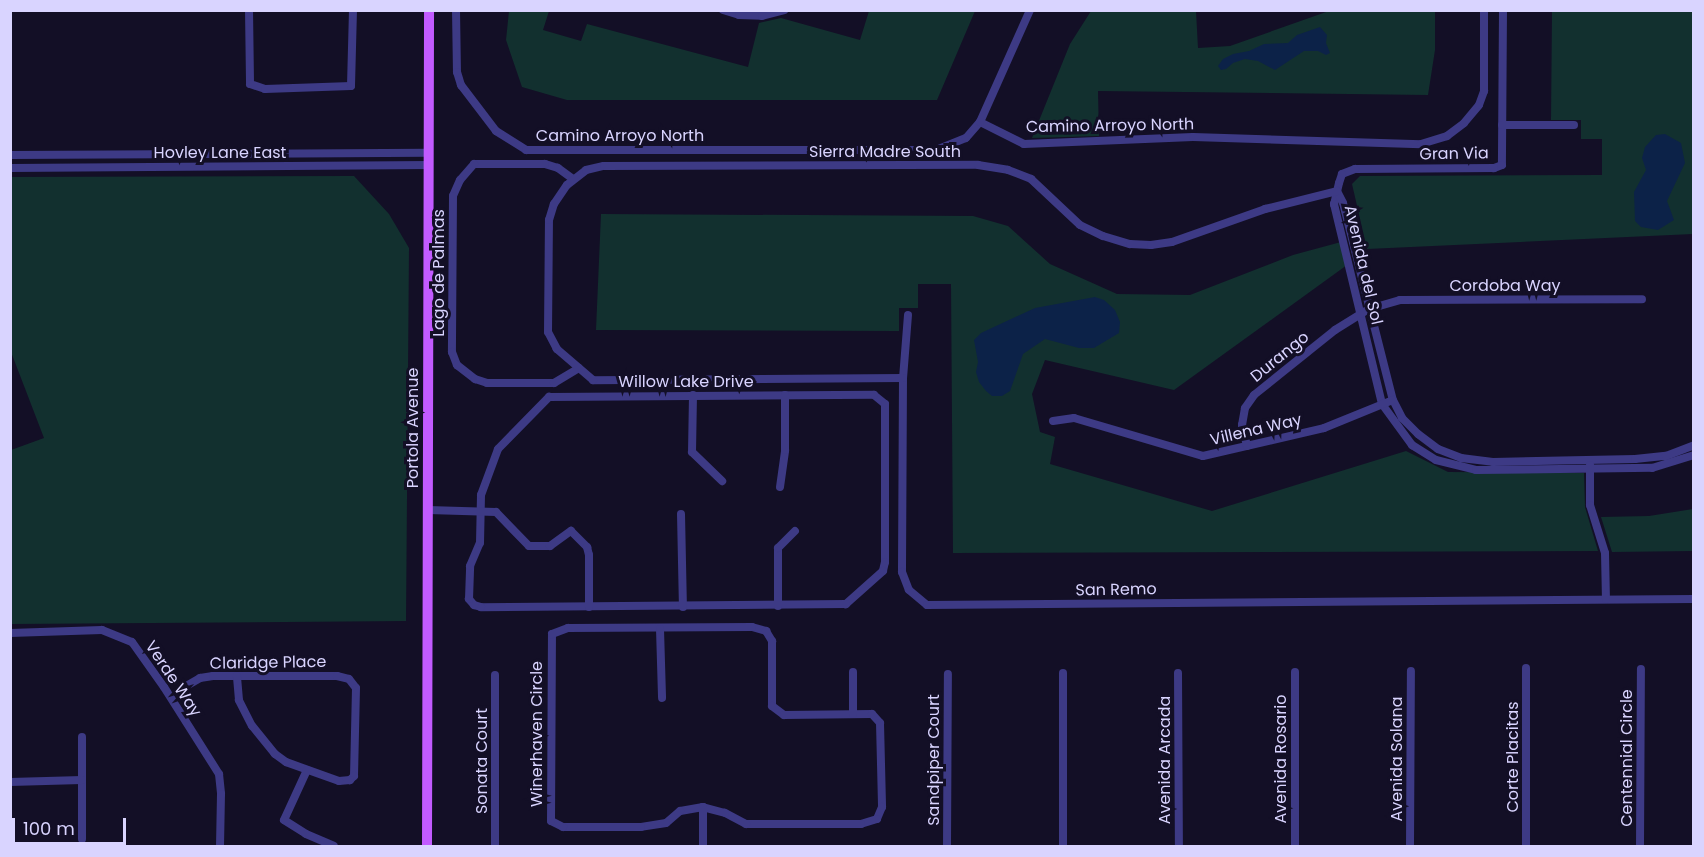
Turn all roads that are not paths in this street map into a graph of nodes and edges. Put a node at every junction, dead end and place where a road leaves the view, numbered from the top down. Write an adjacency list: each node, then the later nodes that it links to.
1 (249, 10): 2 (street)
2 (353, 10)
3 (429, 10): 14 (main road, Portola Avenue)
4 (456, 10): 10 (street, Camino Arroyo North)
5 (723, 10): 6 (street)
6 (784, 10)
7 (1030, 10): 10 (street)
8 (1484, 10): 10 (street, Camino Arroyo North)
9 (1503, 10): 11 (street, Gran Via)
10 (980, 122)
11 (1502, 125): 12 (street); 20 (street, Gran Via)
12 (1574, 125)
13 (191, 153): 14 (street, Hovley Lane East); 15 (street, Hovley Lane East); 17 (street)
14 (429, 153): 16 (main road, Portola Avenue)
15 (10, 155)
16 (429, 165): 17 (street, Hovley Lane East); 38 (main road, Portola Avenue)
17 (127, 167): 18 (street, Hovley Lane East)
18 (10, 168)
19 (573, 179): 20 (street, Sierra Madre South); 25 (street, Sierra Madre South); 25 (street, Lago de Palmas)
20 (1337, 191): 22 (street, Avenida del Sol); 24 (street, Avenida del Sol)
21 (1642, 299): 22 (street, Cordoba Way)
22 (1369, 309): 24 (street, Durango); 29 (street, Avenida del Sol)
23 (908, 315): 26 (street, San Remo)
24 (1359, 315): 30 (street, Avenida del Sol); 33 (street, Durango)
25 (579, 369): 26 (street)
26 (903, 378): 42 (street, San Remo)
27 (693, 395): 28 (street, Willow Lake Drive); 36 (street); 39 (street, Willow Lake Drive)
28 (785, 395): 37 (street); 44 (street, Willow Lake Drive)
29 (1393, 400): 30 (street, Villena Way); 35 (street, Avenida del Sol)
30 (1382, 404): 33 (street, Villena Way); 35 (street, Avenida del Sol)
31 (1053, 421): 33 (street, Villena Way)
32 (1694, 445): 35 (street, Avenida del Sol)
33 (1247, 446)
34 (1694, 455): 35 (street, Avenida del Sol)
35 (1590, 465): 42 (street)
36 (722, 481)
37 (780, 488)
38 (428, 510): 39 (street); 70 (main road, Portola Avenue)
39 (481, 510): 45 (street); 45 (street, Willow Lake Drive)
40 (681, 514): 46 (street)
41 (795, 531): 44 (street)
42 (1606, 599): 43 (street, San Remo)
43 (1694, 599)
44 (778, 606): 46 (street, Willow Lake Drive)
45 (589, 607): 46 (street, Willow Lake Drive)
46 (683, 607)
47 (660, 629): 60 (street); 61 (street); 66 (street, Winerhaven Circle)
48 (10, 633): 68 (street, Verde Way)
49 (1526, 668): 78 (street, Corte Placitas)
50 (1641, 669): 79 (street, Centennial Circle)
51 (1411, 671): 77 (street, Avenida Solana)
52 (853, 672): 61 (street)
53 (1295, 672): 76 (street, Avenida Rosario)
54 (1063, 673): 74 (street)
55 (1178, 673): 75 (street, Avenida Arcada)
56 (948, 674): 73 (street, Sandpiper Court)
57 (495, 675): 71 (street, Sonata Court)
58 (237, 676): 59 (street, Claridge Place); 63 (street); 63 (street, Claridge Place)
59 (188, 685)
60 (662, 698)
61 (853, 714): 66 (street)
62 (82, 737): 64 (street)
63 (307, 770): 69 (street)
64 (82, 780): 65 (street); 67 (street)
65 (10, 782)
66 (703, 807): 72 (street)
67 (82, 839)
68 (220, 846)
69 (334, 846)
70 (427, 846)
71 (495, 846)
72 (704, 846)
73 (947, 846)
74 (1064, 846)
75 (1179, 846)
76 (1295, 846)
77 (1410, 846)
78 (1526, 846)
79 (1640, 846)

